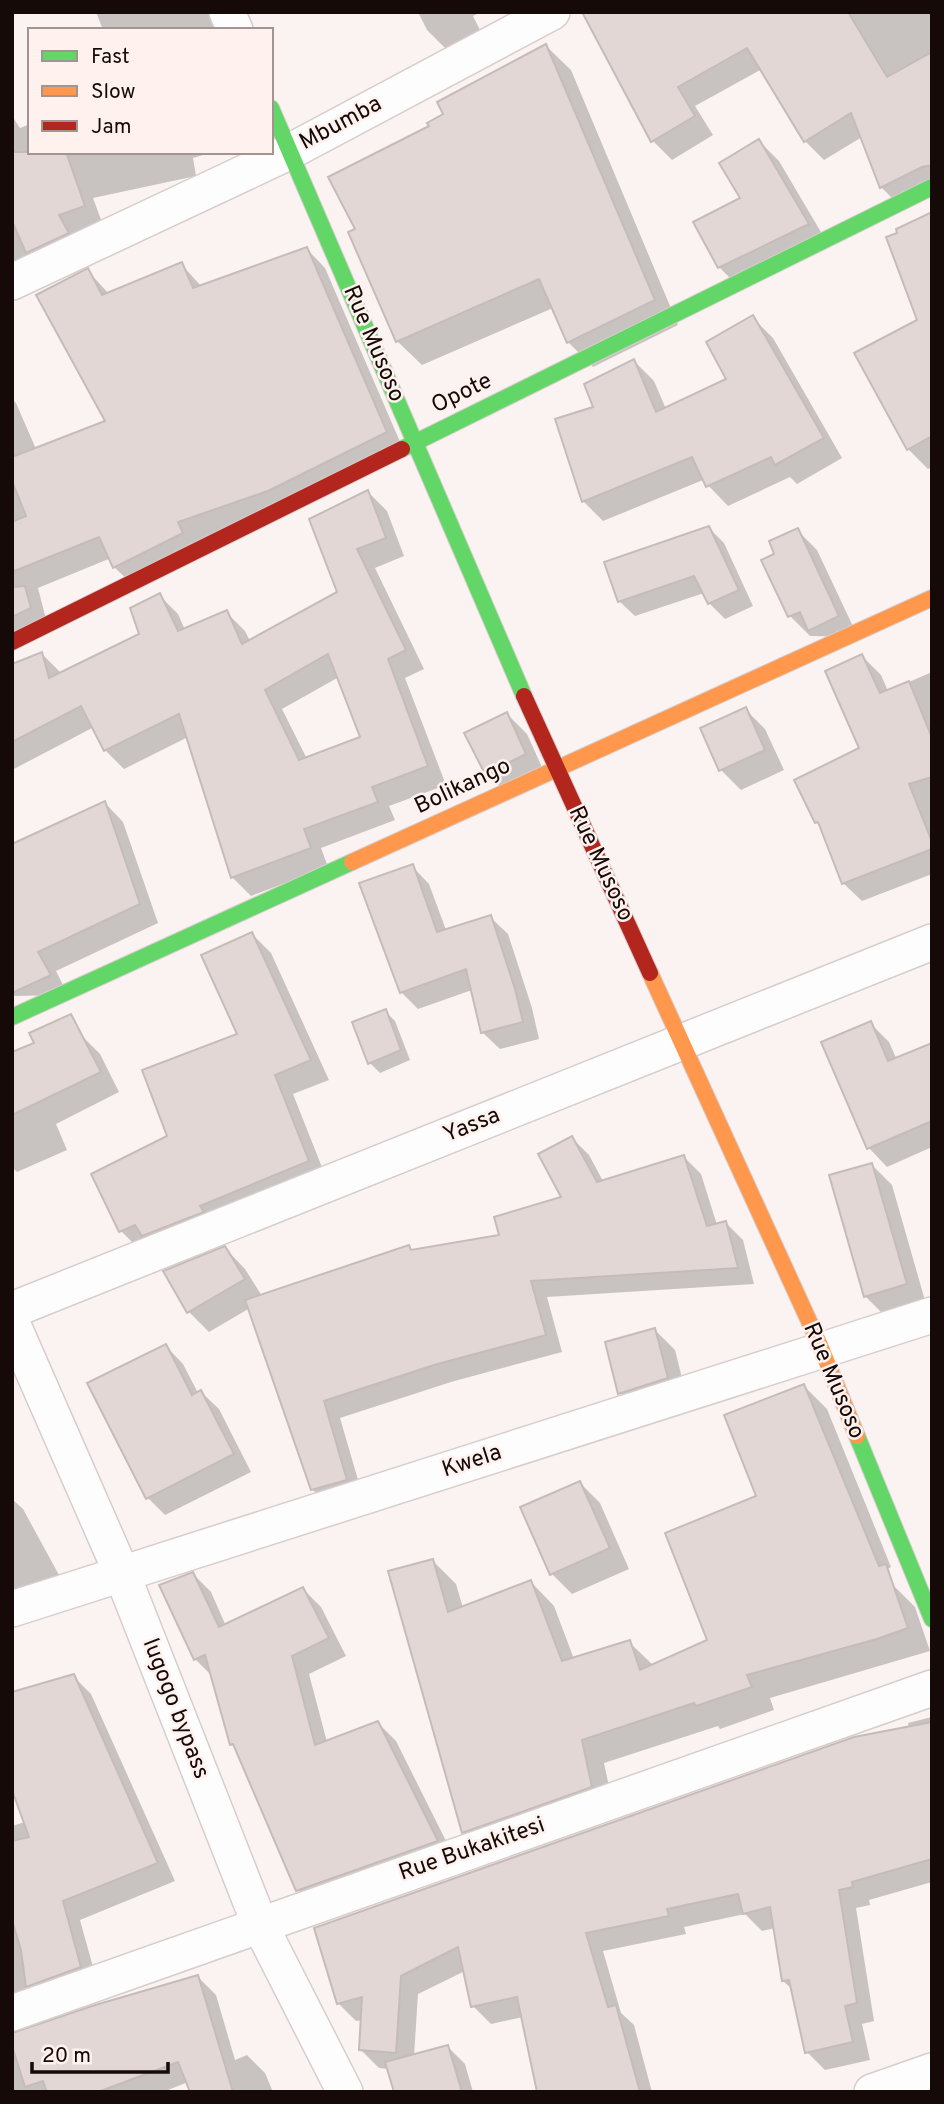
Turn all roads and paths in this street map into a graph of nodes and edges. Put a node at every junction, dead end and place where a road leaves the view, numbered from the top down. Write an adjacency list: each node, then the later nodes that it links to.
1 (227, 12): 3 (street)
2 (552, 12): 5 (street, Mbumba)
3 (234, 28)
4 (273, 112): 5 (street, Rue Musoso)
5 (291, 151): 7 (street, Mbumba); 8 (street, Rue Musoso)
6 (932, 187): 8 (street, Opote)
7 (12, 282)
8 (414, 443): 10 (street, Opote); 11 (street, Rue Musoso)
9 (932, 598): 11 (street, Bolikango)
10 (12, 642)
11 (556, 769): 13 (street, Bolikango); 14 (street, Rue Musoso)
12 (932, 942): 14 (street, Yassa)
13 (12, 1017)
14 (682, 1041): 15 (street, Yassa); 18 (street, Rue Musoso)
15 (12, 1310)
16 (932, 1315): 18 (street, Kwela)
17 (12, 1323): 19 (street, lugogo bypass)
18 (822, 1350): 19 (street, Kwela); 21 (street, Rue Musoso)
19 (122, 1574): 20 (street, Kwela); 23 (street, lugogo bypass)
20 (12, 1609)
21 (932, 1619)
22 (932, 1688): 23 (street, Rue Bukakitesi)
23 (260, 1925): 24 (street, Rue Bukakitesi); 26 (street, lugogo bypass)
24 (12, 2012)
25 (932, 2071): 27 (street)
26 (345, 2092)
27 (872, 2092)

